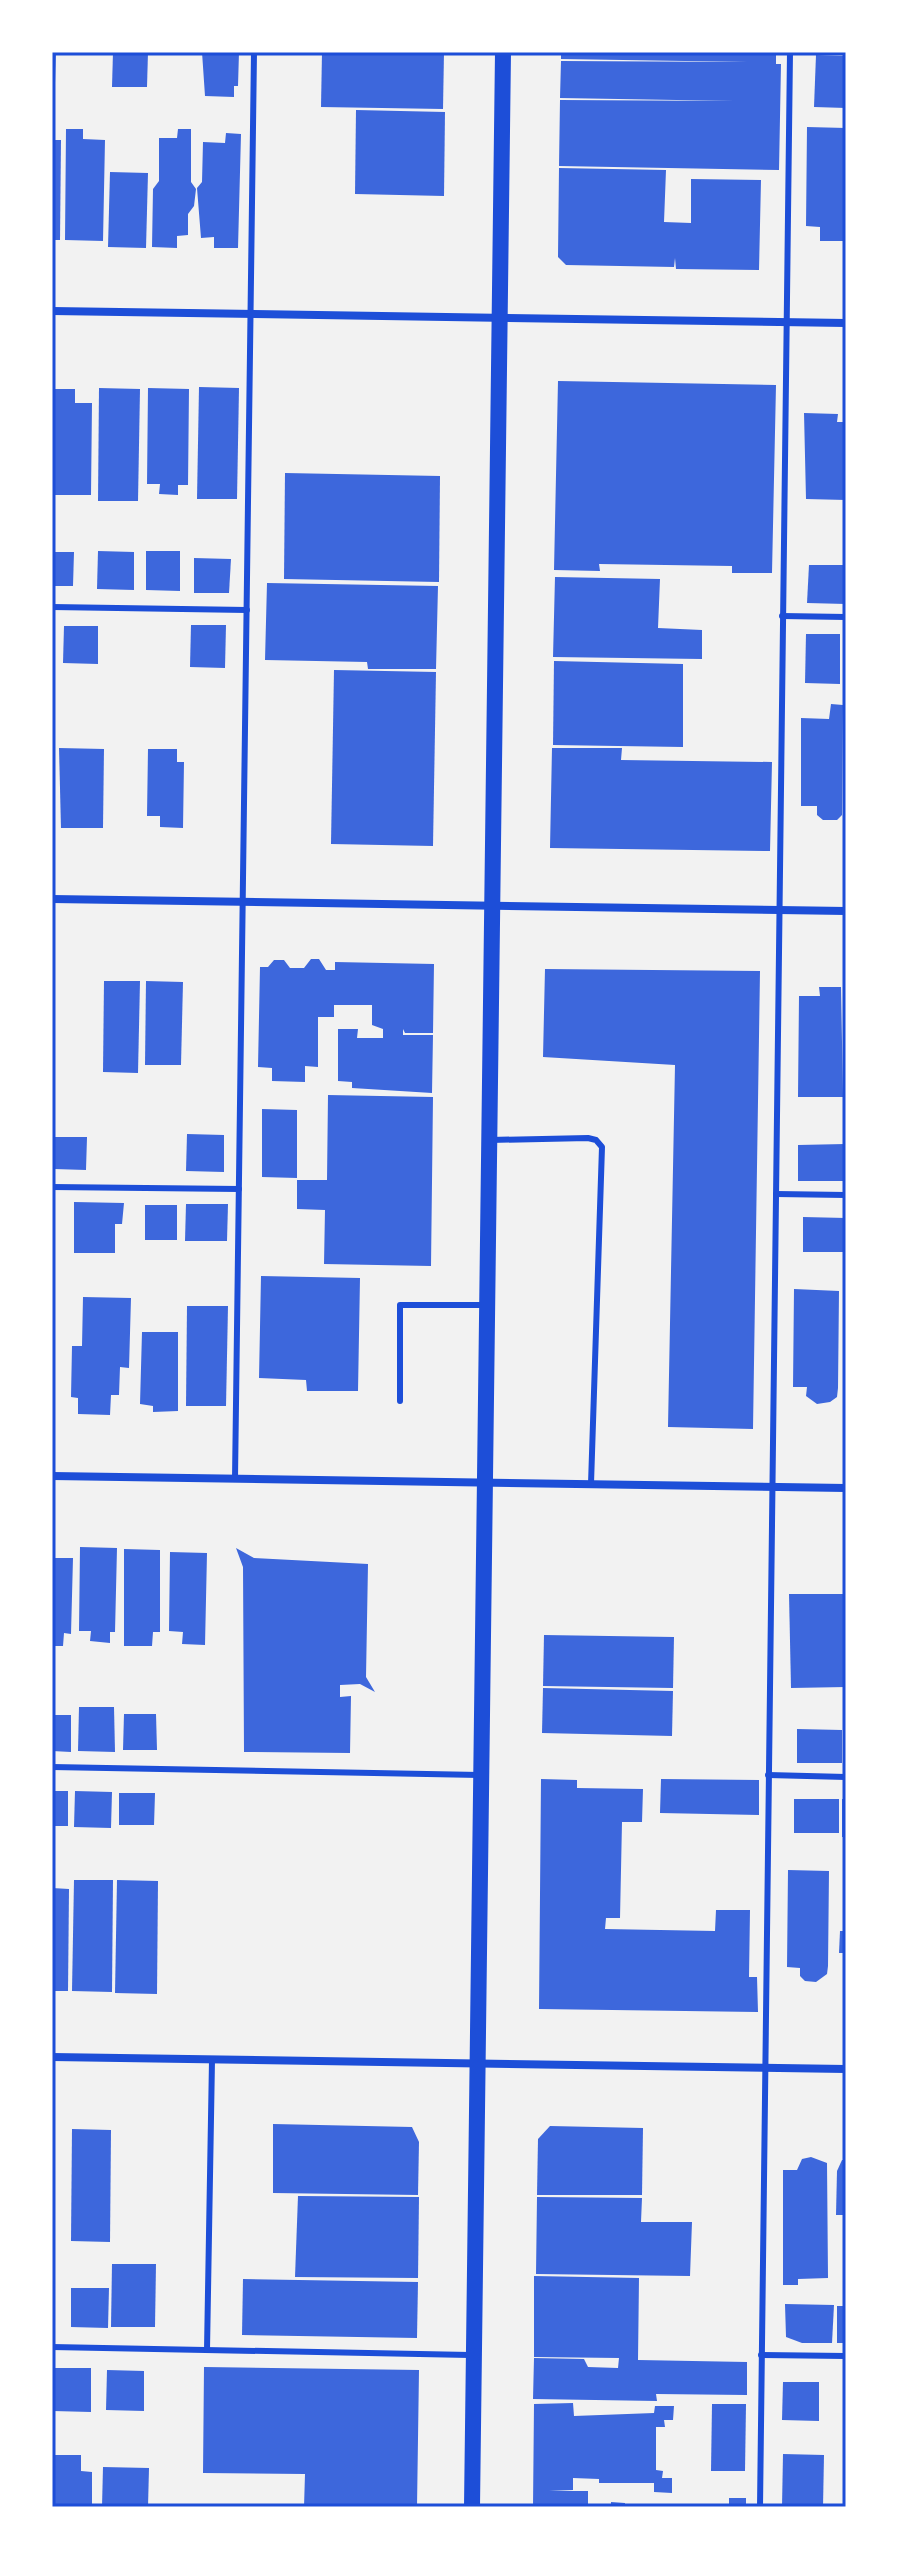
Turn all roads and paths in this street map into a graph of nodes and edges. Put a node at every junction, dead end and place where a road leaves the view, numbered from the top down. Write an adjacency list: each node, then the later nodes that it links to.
1 (254, 52): 5 (lane)
2 (503, 52): 6 (main road)
3 (790, 52): 7 (lane)
4 (52, 311): 5 (street)
5 (251, 314): 6 (street); 10 (lane)
6 (500, 317): 7 (street); 15 (main road)
7 (786, 322): 8 (street); 11 (lane)
8 (846, 323)
9 (52, 607): 10 (lane)
10 (247, 610): 14 (lane)
11 (782, 616): 12 (lane); 16 (lane)
12 (846, 617)
13 (52, 899): 14 (street)
14 (242, 902): 15 (street); 20 (lane)
15 (493, 906): 16 (street); 18 (main road)
16 (781, 910): 17 (street); 21 (lane)
17 (846, 911)
18 (490, 1140): 23 (main road); 28 (lane)
19 (52, 1187): 20 (lane)
20 (239, 1189): 26 (lane)
21 (776, 1194): 22 (lane); 29 (lane)
22 (846, 1195)
23 (488, 1305): 24 (lane); 27 (main road)
24 (400, 1401)
25 (52, 1476): 26 (street)
26 (235, 1479): 27 (street)
27 (485, 1483): 28 (street); 32 (main road)
28 (591, 1484): 29 (street)
29 (771, 1487): 30 (street); 33 (lane)
30 (846, 1488)
31 (52, 1767): 32 (lane)
32 (481, 1775): 37 (main road)
33 (768, 1775): 34 (lane); 38 (lane)
34 (846, 1777)
35 (52, 2057): 36 (street)
36 (212, 2060): 37 (street); 41 (lane)
37 (478, 2064): 38 (street); 42 (main road)
38 (763, 2068): 39 (street); 43 (lane)
39 (846, 2069)
40 (52, 2347): 41 (lane)
41 (207, 2350): 42 (lane)
42 (474, 2355): 45 (main road)
43 (761, 2355): 44 (lane); 46 (lane)
44 (846, 2356)
45 (472, 2507)
46 (760, 2507)

